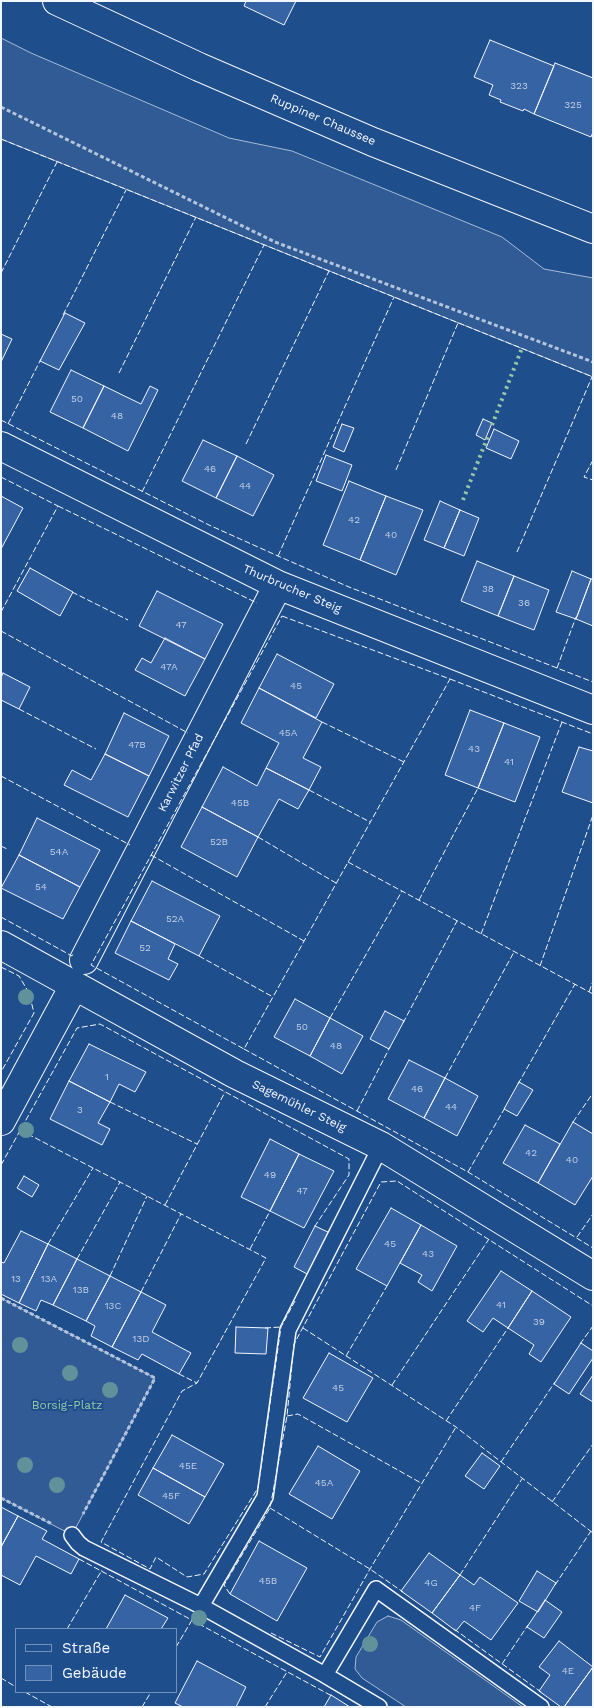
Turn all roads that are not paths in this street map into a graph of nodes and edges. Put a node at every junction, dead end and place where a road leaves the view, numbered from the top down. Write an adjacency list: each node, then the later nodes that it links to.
1 (57, 1): 2 (street, Ruppiner Chaussee)
2 (593, 229)
3 (1, 446): 4 (street, Thurbrucher Steig)
4 (278, 585): 5 (street, Thurbrucher Steig); 7 (street, Karwitzer Pfad)
5 (593, 710)
6 (1, 945): 8 (street, Sagemühler Steig)
7 (84, 960): 8 (lane)
8 (74, 986): 9 (street); 10 (street, Sagemühler Steig)
9 (1, 1121)
10 (381, 1146): 11 (street, Sagemühler Steig); 13 (lane)
11 (593, 1276)
12 (72, 1535): 13 (lane)
13 (200, 1606): 14 (lane)
14 (325, 1675): 15 (lane); 16 (lane)
15 (379, 1707)
16 (541, 1707)

